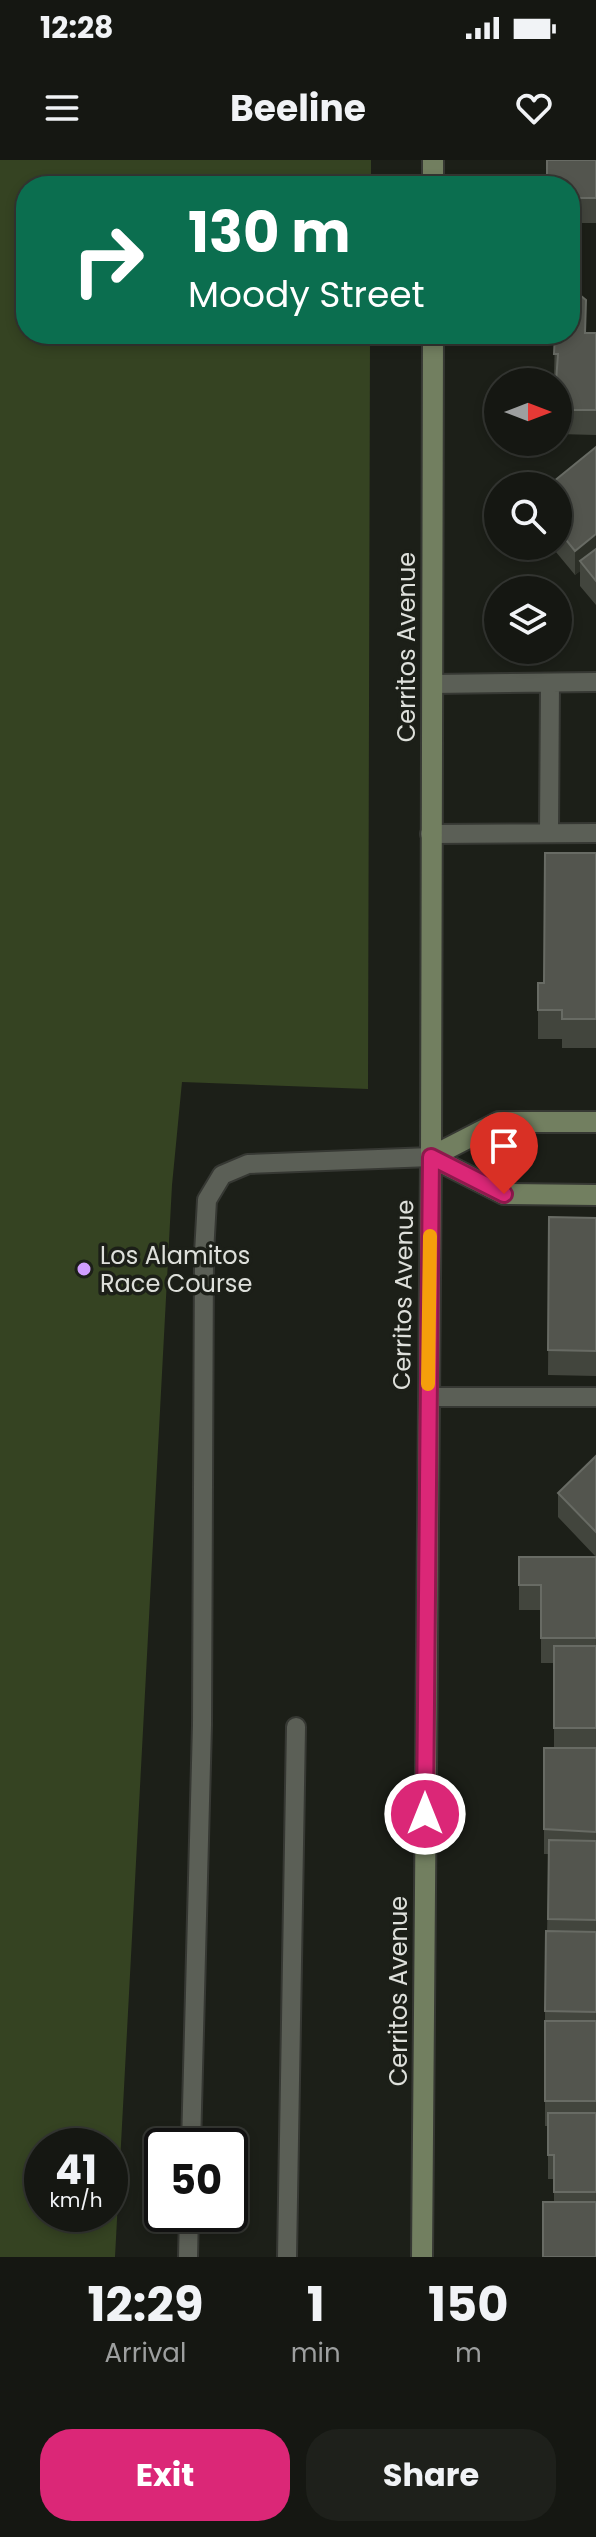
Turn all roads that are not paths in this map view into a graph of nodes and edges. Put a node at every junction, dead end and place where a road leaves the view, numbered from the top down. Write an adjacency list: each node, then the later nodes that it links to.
1 (433, 344): 4 (main road, Cerritos Avenue)
2 (596, 682): 3 (lane)
3 (550, 683): 4 (lane); 5 (lane)
4 (432, 684): 7 (main road, Cerritos Avenue)
5 (549, 833): 6 (lane); 7 (lane)
6 (596, 833)
7 (430, 834): 9 (main road, Cerritos Avenue)
8 (596, 1122): 9 (main road)
9 (431, 1157): 10 (main road); 11 (main road, Cerritos Avenue); 14 (lane)
10 (596, 1195)
11 (428, 1397): 12 (lane); 18 (main road, Cerritos Avenue)
12 (596, 1397)
13 (296, 1727): 17 (lane)
14 (191, 2128)
15 (189, 2232): 16 (lane)
16 (188, 2257)
17 (287, 2257)
18 (422, 2257)

